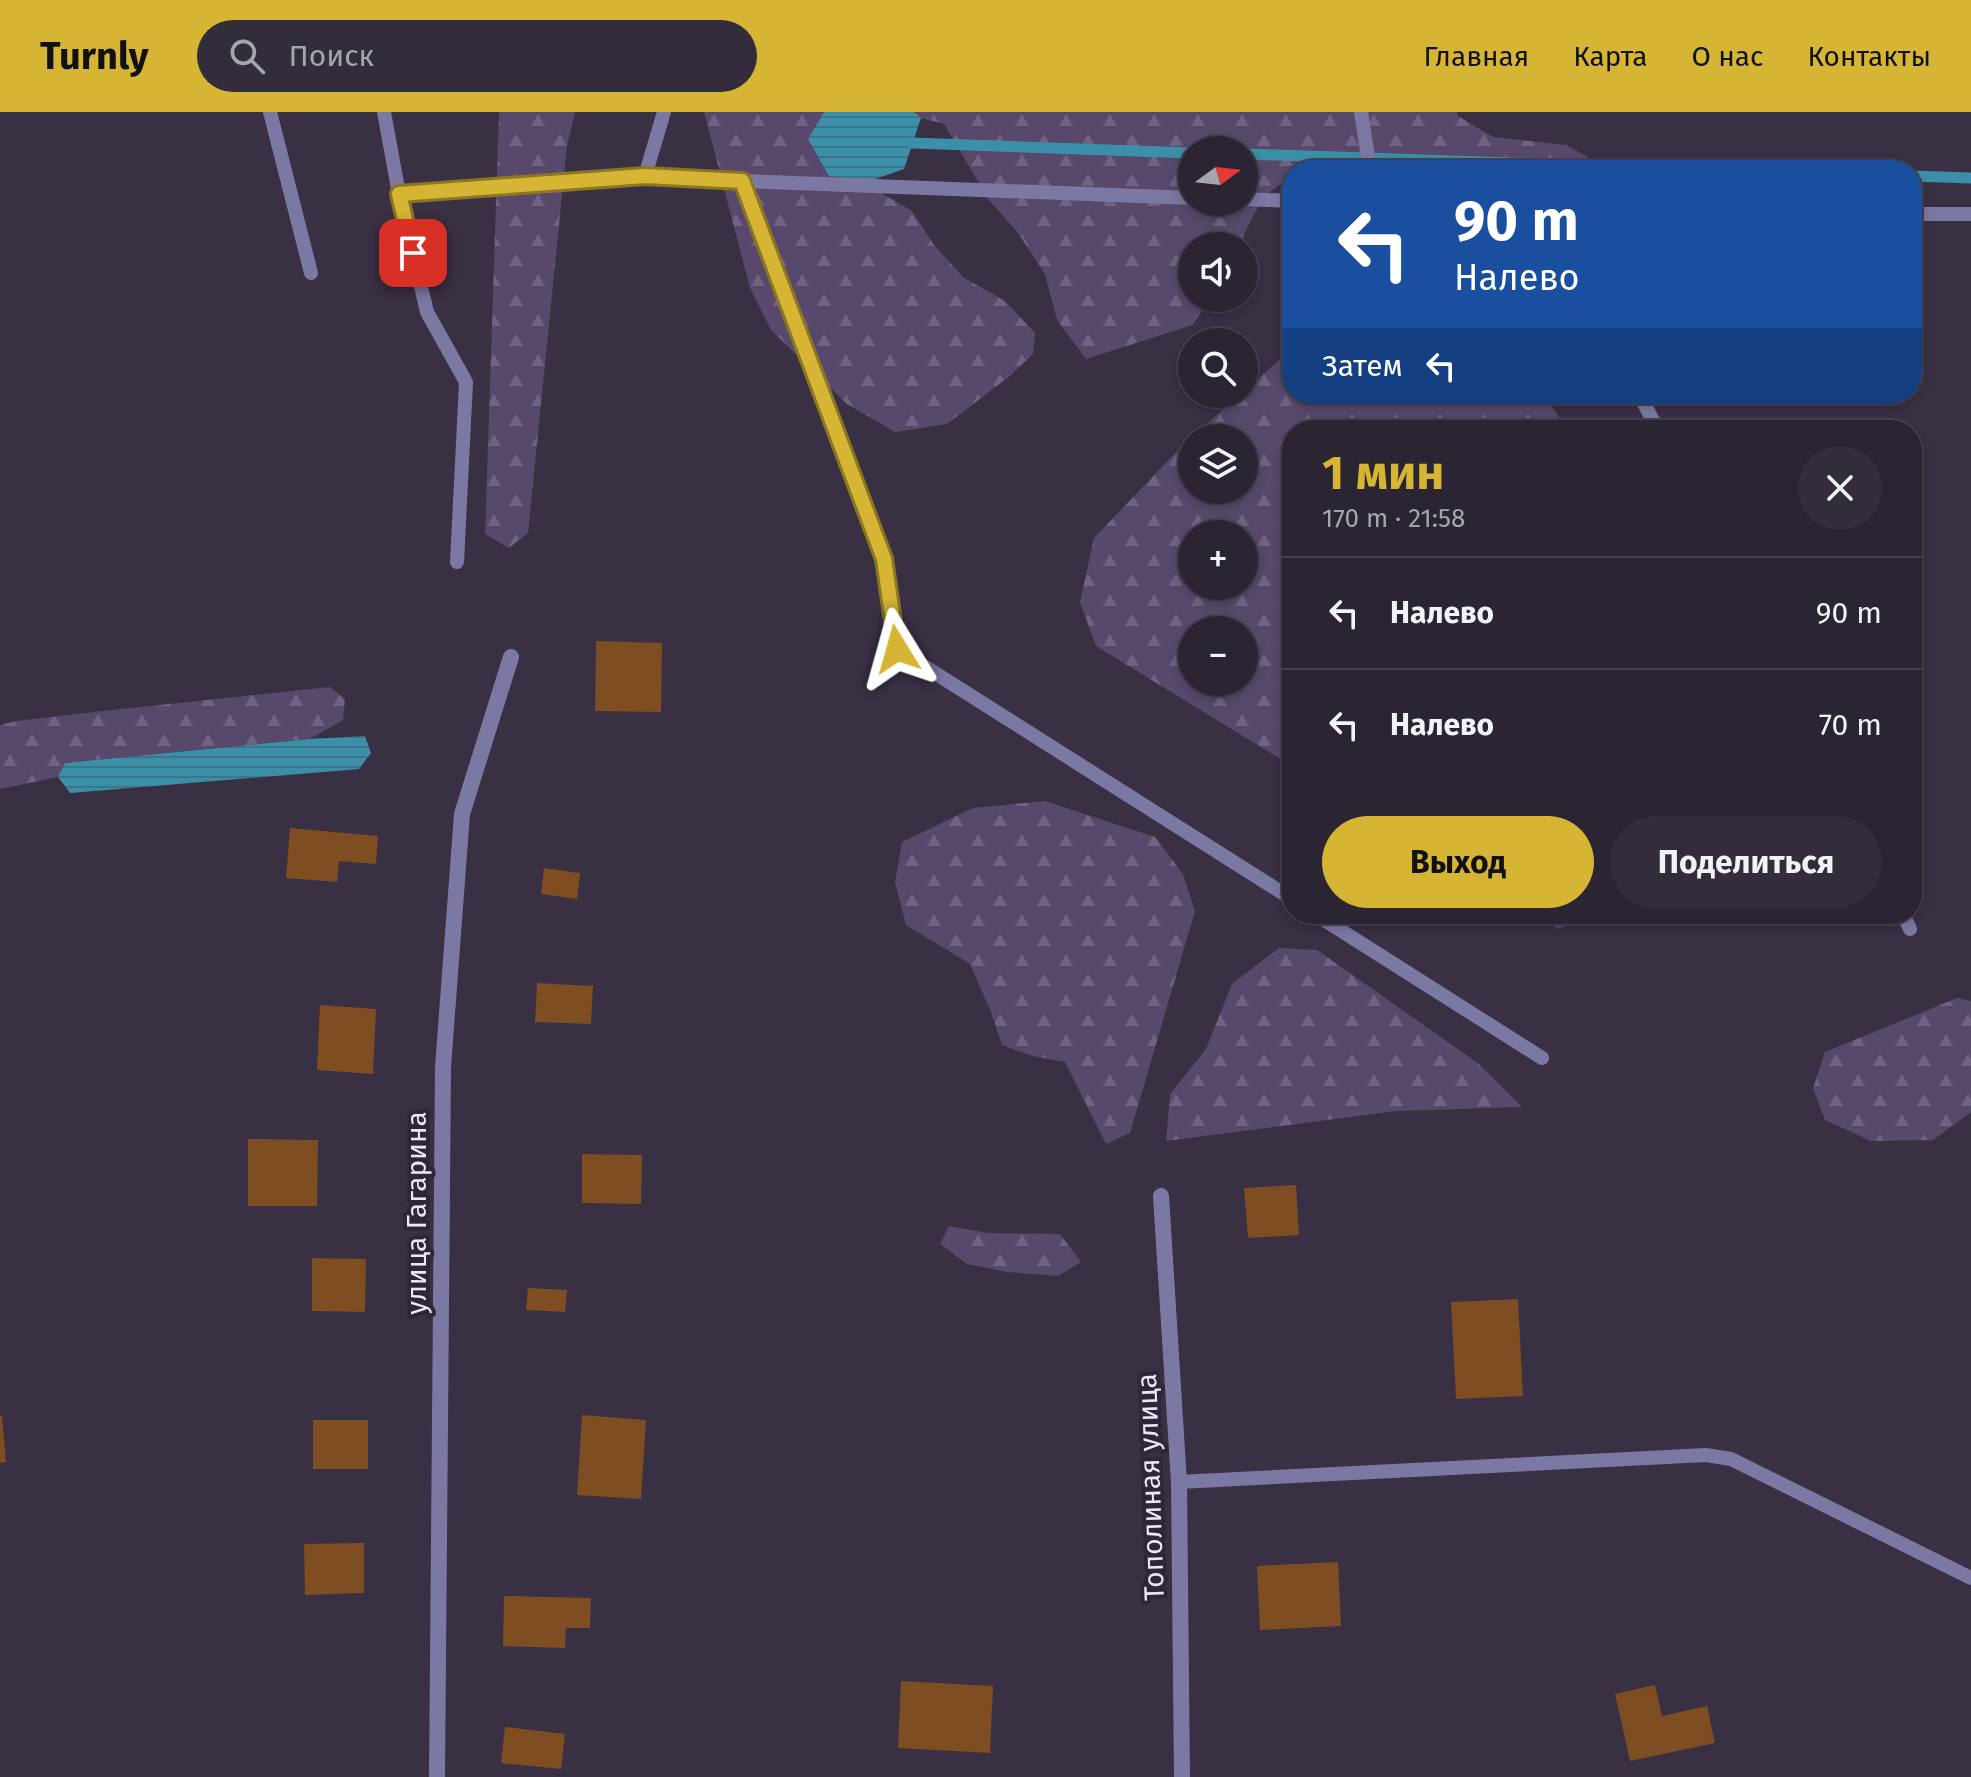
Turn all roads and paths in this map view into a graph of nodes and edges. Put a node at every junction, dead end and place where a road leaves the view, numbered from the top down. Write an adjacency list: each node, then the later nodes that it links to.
1 (270, 112): 14 (lane)
2 (384, 112): 8 (lane)
3 (664, 112): 6 (lane)
4 (1361, 112): 5 (lane)
5 (1368, 160)
6 (645, 176): 7 (lane); 8 (lane)
7 (742, 181): 9 (lane); 17 (lane)
8 (399, 194): 15 (lane)
9 (1178, 197)
10 (1258, 200): 11 (lane)
11 (1282, 201)
12 (1922, 214): 13 (lane)
13 (1971, 214)
14 (311, 273)
15 (457, 562)
16 (511, 657): 25 (street, улица Гагарина)
17 (1282, 893)
18 (1331, 924): 21 (lane)
19 (1908, 924): 20 (lane)
20 (1910, 929)
21 (1542, 1058)
22 (1161, 1196): 23 (street, Тополиная улица)
23 (1179, 1482): 24 (lane); 26 (street, Тополиная улица)
24 (1971, 1578)
25 (437, 1777)
26 (1182, 1777)

